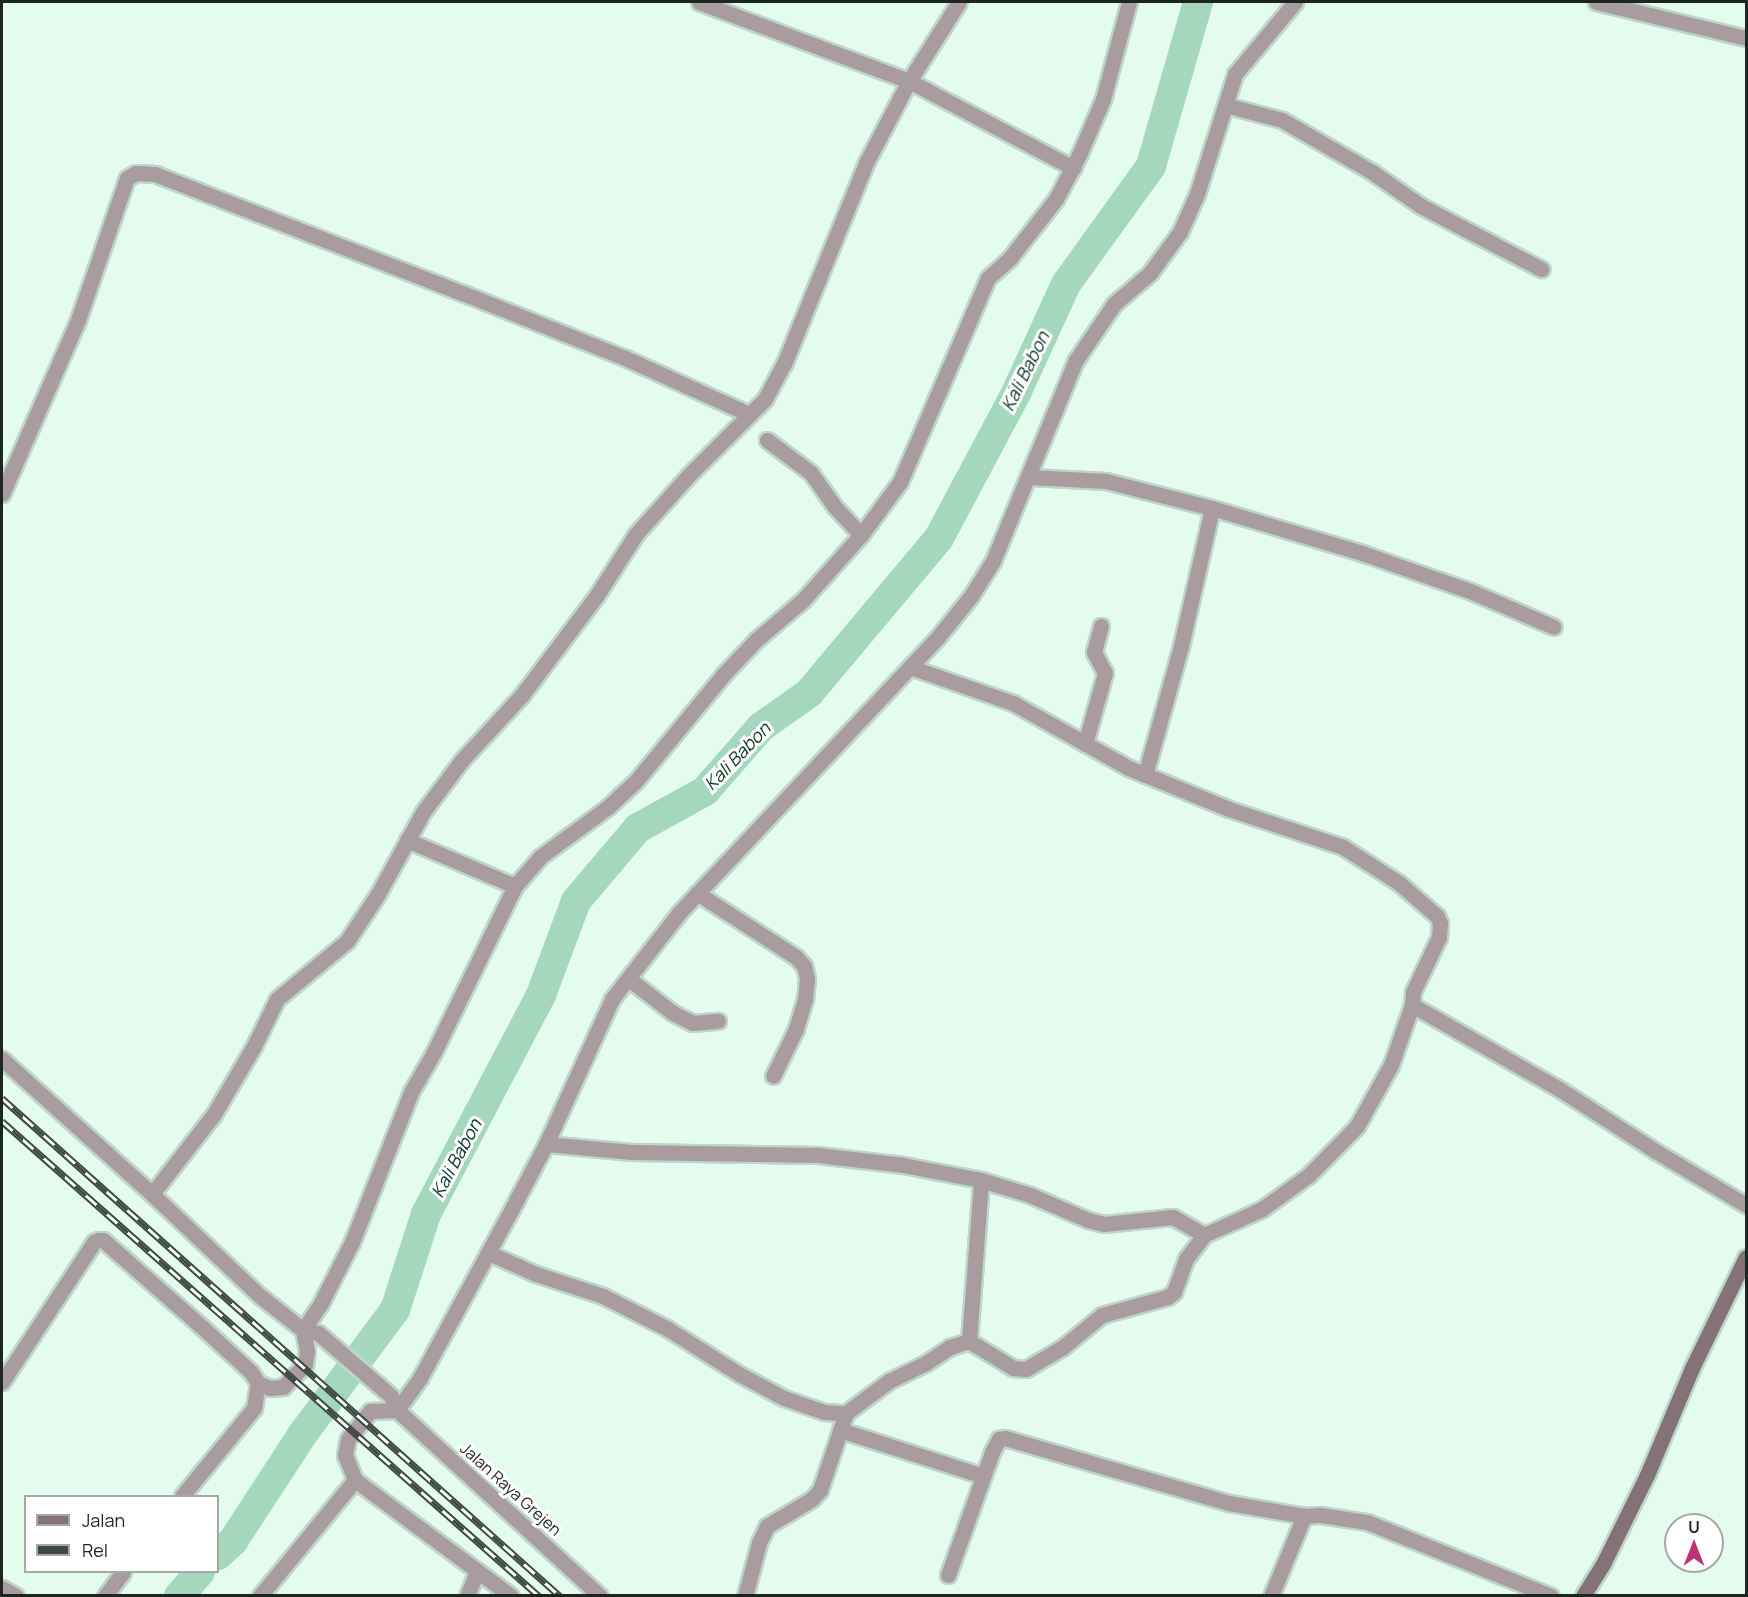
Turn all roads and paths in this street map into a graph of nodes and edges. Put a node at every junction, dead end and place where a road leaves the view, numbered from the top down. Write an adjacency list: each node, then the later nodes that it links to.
1 (699, 2): 7 (street)
2 (959, 2): 7 (street)
3 (1129, 2): 9 (street)
4 (1295, 2): 8 (street)
5 (1596, 2): 6 (street)
6 (1746, 38)
7 (909, 81): 9 (street); 11 (street)
8 (1225, 105): 10 (street); 13 (street)
9 (1073, 168): 16 (street)
10 (1541, 269)
11 (748, 414): 14 (street); 22 (street)
12 (767, 441): 16 (street)
13 (1029, 477): 15 (street); 19 (street)
14 (2, 494)
15 (1212, 508): 18 (street); 21 (street)
16 (861, 535): 23 (street)
17 (1101, 626): 20 (street)
18 (1554, 627)
19 (910, 668): 20 (street); 24 (street)
20 (1085, 744): 21 (street)
21 (1145, 775): 26 (street)
22 (407, 840): 23 (street); 32 (street)
23 (515, 886): 37 (street)
24 (697, 893): 25 (street); 29 (street)
25 (628, 979): 27 (street); 30 (street)
26 (1412, 1005): 33 (street); 34 (street)
27 (718, 1021)
28 (2, 1059): 32 (street)
29 (773, 1076)
30 (546, 1144): 31 (street); 35 (street)
31 (981, 1180): 34 (street); 38 (street)
32 (152, 1194): 37 (street)
33 (1746, 1205)
34 (1204, 1235): 38 (street)
35 (489, 1253): 41 (street); 42 (street)
36 (1746, 1257): 61 (street)
37 (303, 1330): 40 (street); 41 (street)
38 (969, 1341): 42 (street)
39 (2, 1382): 40 (street)
40 (258, 1383): 46 (street)
41 (397, 1410): 45 (street); 57 (street, Jalan Raya Grejen)
42 (846, 1413): 43 (street)
43 (840, 1430): 44 (street); 58 (street)
44 (983, 1476): 47 (street); 50 (street)
45 (355, 1480): 48 (street); 54 (street)
46 (184, 1495)
47 (1304, 1516): 59 (street); 60 (street)
48 (477, 1571): 55 (street); 56 (street)
49 (122, 1573): 53 (street)
50 (948, 1575)
51 (2, 1588): 52 (street)
52 (16, 1596)
53 (105, 1596)
54 (260, 1596)
55 (467, 1596)
56 (511, 1596)
57 (600, 1596)
58 (745, 1596)
59 (1271, 1596)
60 (1551, 1596)
61 (1583, 1596)

